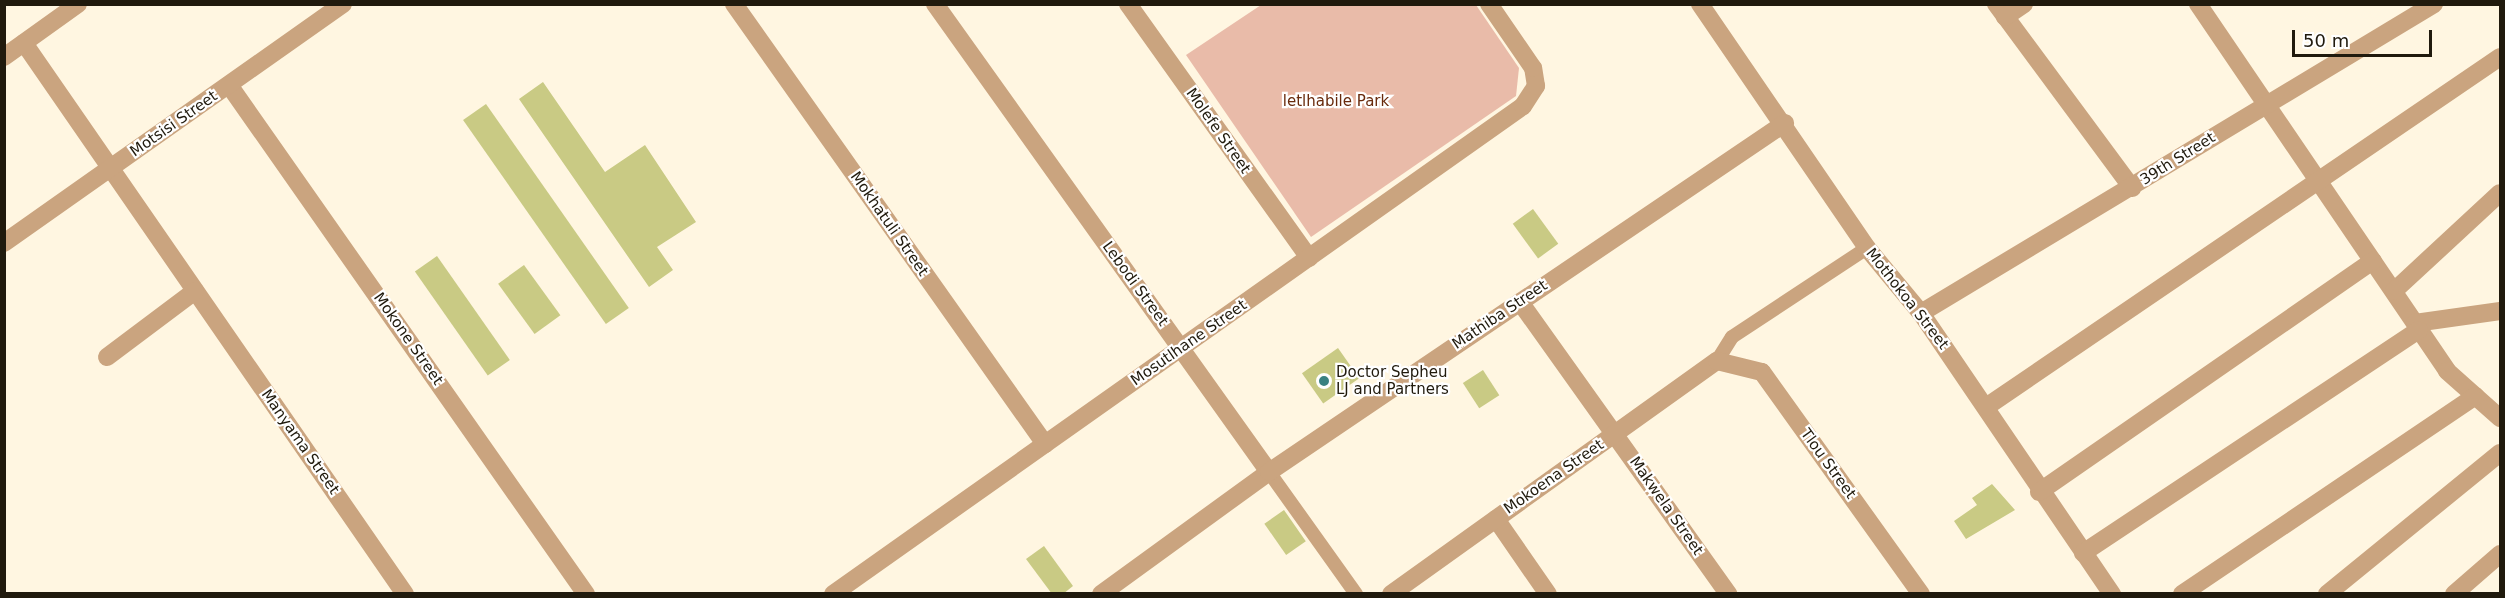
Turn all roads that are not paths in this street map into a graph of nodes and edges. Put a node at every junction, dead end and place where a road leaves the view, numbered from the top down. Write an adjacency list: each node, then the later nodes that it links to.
1 (78, 4): 12 (street)
2 (343, 4): 15 (street, Motsisi Street)
3 (734, 4): 39 (street, Mokhatuli Street)
4 (935, 4): 32 (street, Lebodi Street)
5 (1128, 4): 24 (street, Molefe Street)
6 (1489, 4): 24 (street, Mosutlhane Street)
7 (1700, 4): 17 (street, Mothokoa Street)
8 (2024, 4): 11 (street)
9 (2434, 4): 16 (street, 39th Street)
10 (2203, 6): 16 (street)
11 (2001, 11): 20 (street)
12 (24, 43): 13 (street); 18 (street, Manyama Street)
13 (4, 57)
14 (2500, 57): 19 (street)
15 (229, 85): 18 (street, Motsisi Street); 47 (street, Mokone Street)
16 (2267, 105): 19 (street); 20 (street, 39th Street)
17 (1785, 123): 23 (street, Mothokoa Street); 28 (street, Mathiba Street)
18 (110, 169): 22 (street, Motsisi Street); 26 (street, Manyama Street)
19 (2319, 182): 25 (street); 36 (street)
20 (2132, 188): 30 (street, 39th Street)
21 (2500, 193): 27 (street)
22 (4, 243)
23 (1867, 248): 30 (street, Mothokoa Street); 34 (street)
24 (1309, 258): 32 (street, Mosutlhane Street)
25 (2373, 261): 27 (street); 42 (street)
26 (195, 291): 33 (street); 46 (street, Manyama Street)
27 (2394, 291): 31 (street)
28 (1520, 302): 38 (street, Makwela Street); 41 (street, Mathiba Street)
29 (2500, 311): 31 (street)
30 (1921, 313): 36 (street, Mothokoa Street)
31 (2417, 326): 35 (street); 44 (street)
32 (1181, 348): 39 (street, Mosutlhane Street); 41 (street, Lebodi Street)
33 (107, 357)
34 (1717, 361): 38 (street, Mokoena Street); 54 (street, Tlou Street)
35 (2476, 396): 37 (street); 56 (street)
36 (1986, 407): 42 (street, Mothokoa Street)
37 (2500, 418)
38 (1614, 434): 43 (street, Mokoena Street); 53 (street, Makwela Street)
39 (1045, 444): 48 (street, Mosutlhane Street)
40 (2500, 453): 57 (street)
41 (1269, 472): 49 (street, Mathiba Street); 50 (street, Lebodi Street)
42 (2039, 492): 44 (street, Mothokoa Street)
43 (1496, 519): 51 (street, Mokoena Street); 52 (street)
44 (2083, 553): 55 (street, Mothokoa Street)
45 (2500, 554): 58 (street)
46 (405, 594)
47 (586, 594)
48 (833, 594)
49 (1101, 594)
50 (1356, 594)
51 (1391, 594)
52 (1548, 594)
53 (1728, 594)
54 (1921, 594)
55 (2112, 594)
56 (2181, 594)
57 (2327, 594)
58 (2454, 594)

